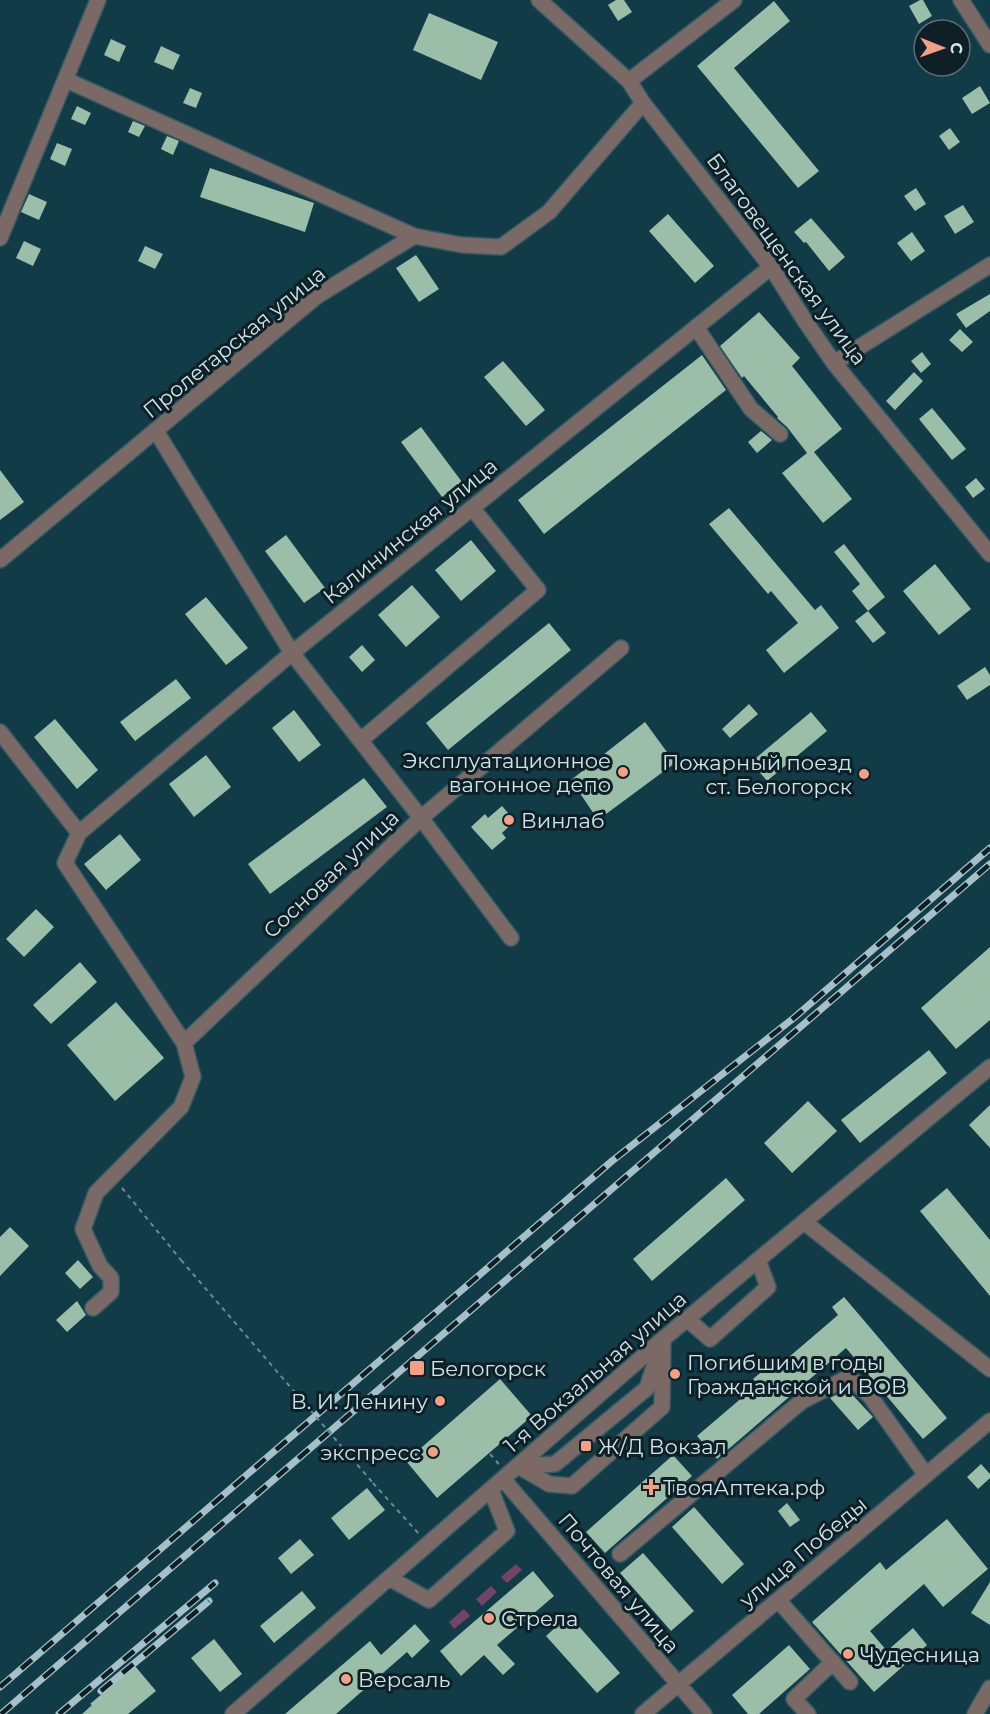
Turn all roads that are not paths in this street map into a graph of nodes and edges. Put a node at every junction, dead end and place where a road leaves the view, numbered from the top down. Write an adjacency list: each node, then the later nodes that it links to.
1 (98, 0): 6 (street)
2 (539, 0): 7 (street, Благовещенская улица)
3 (735, 0): 7 (street)
4 (961, 0): 5 (street)
5 (990, 45)
6 (66, 80): 9 (street); 10 (street)
7 (629, 81): 8 (street, Благовещенская улица)
8 (643, 103): 9 (street); 12 (street, Благовещенская улица)
9 (414, 236): 15 (street, Пролетарская улица)
10 (0, 238)
11 (990, 266): 14 (street)
12 (771, 267): 13 (street, Калининская улица); 14 (street, Благовещенская улица)
13 (696, 327): 16 (street); 17 (street, Калининская улица)
14 (834, 363): 18 (street, Благовещенская улица)
15 (156, 431): 19 (street, Пролетарская улица); 21 (street)
16 (780, 434)
17 (473, 509): 21 (street, Калининская улица); 23 (street)
18 (990, 554)
19 (0, 560)
20 (621, 648): 24 (street, Сосновая улица)
21 (292, 653): 23 (street); 25 (street, Калининская улица)
22 (0, 732): 25 (street)
23 (361, 740): 24 (street)
24 (422, 818): 26 (street); 27 (street, Сосновая улица)
25 (79, 834): 27 (street)
26 (511, 938)
27 (184, 1043): 31 (street)
28 (990, 1067): 29 (street, 1-я Вокзальная улица)
29 (804, 1222): 30 (street, 1-я Вокзальная улица); 34 (street)
30 (759, 1260): 32 (street, 1-я Вокзальная улица); 32 (street)
31 (93, 1308)
32 (687, 1319): 33 (street, 1-я Вокзальная улица)
33 (663, 1339): 36 (street, 1-я Вокзальная улица); 36 (street); 36 (street)
34 (990, 1369)
35 (990, 1421): 38 (street, улица Победы)
36 (518, 1466): 37 (street, 1-я Вокзальная улица)
37 (500, 1475): 39 (street, 1-я Вокзальная улица); 45 (street, Почтовая улица)
38 (926, 1475): 40 (street); 42 (street, улица Победы)
39 (491, 1490): 41 (street, 1-я Вокзальная улица); 41 (street)
40 (620, 1554)
41 (389, 1578): 47 (street, 1-я Вокзальная улица)
42 (779, 1601): 43 (street); 45 (street, улица Победы)
43 (833, 1662): 44 (street); 50 (street)
44 (850, 1682)
45 (678, 1684): 48 (street, улица Победы); 49 (street, Почтовая улица)
46 (990, 1688): 51 (street)
47 (233, 1714)
48 (643, 1714)
49 (704, 1714)
50 (808, 1714)
51 (975, 1714)

